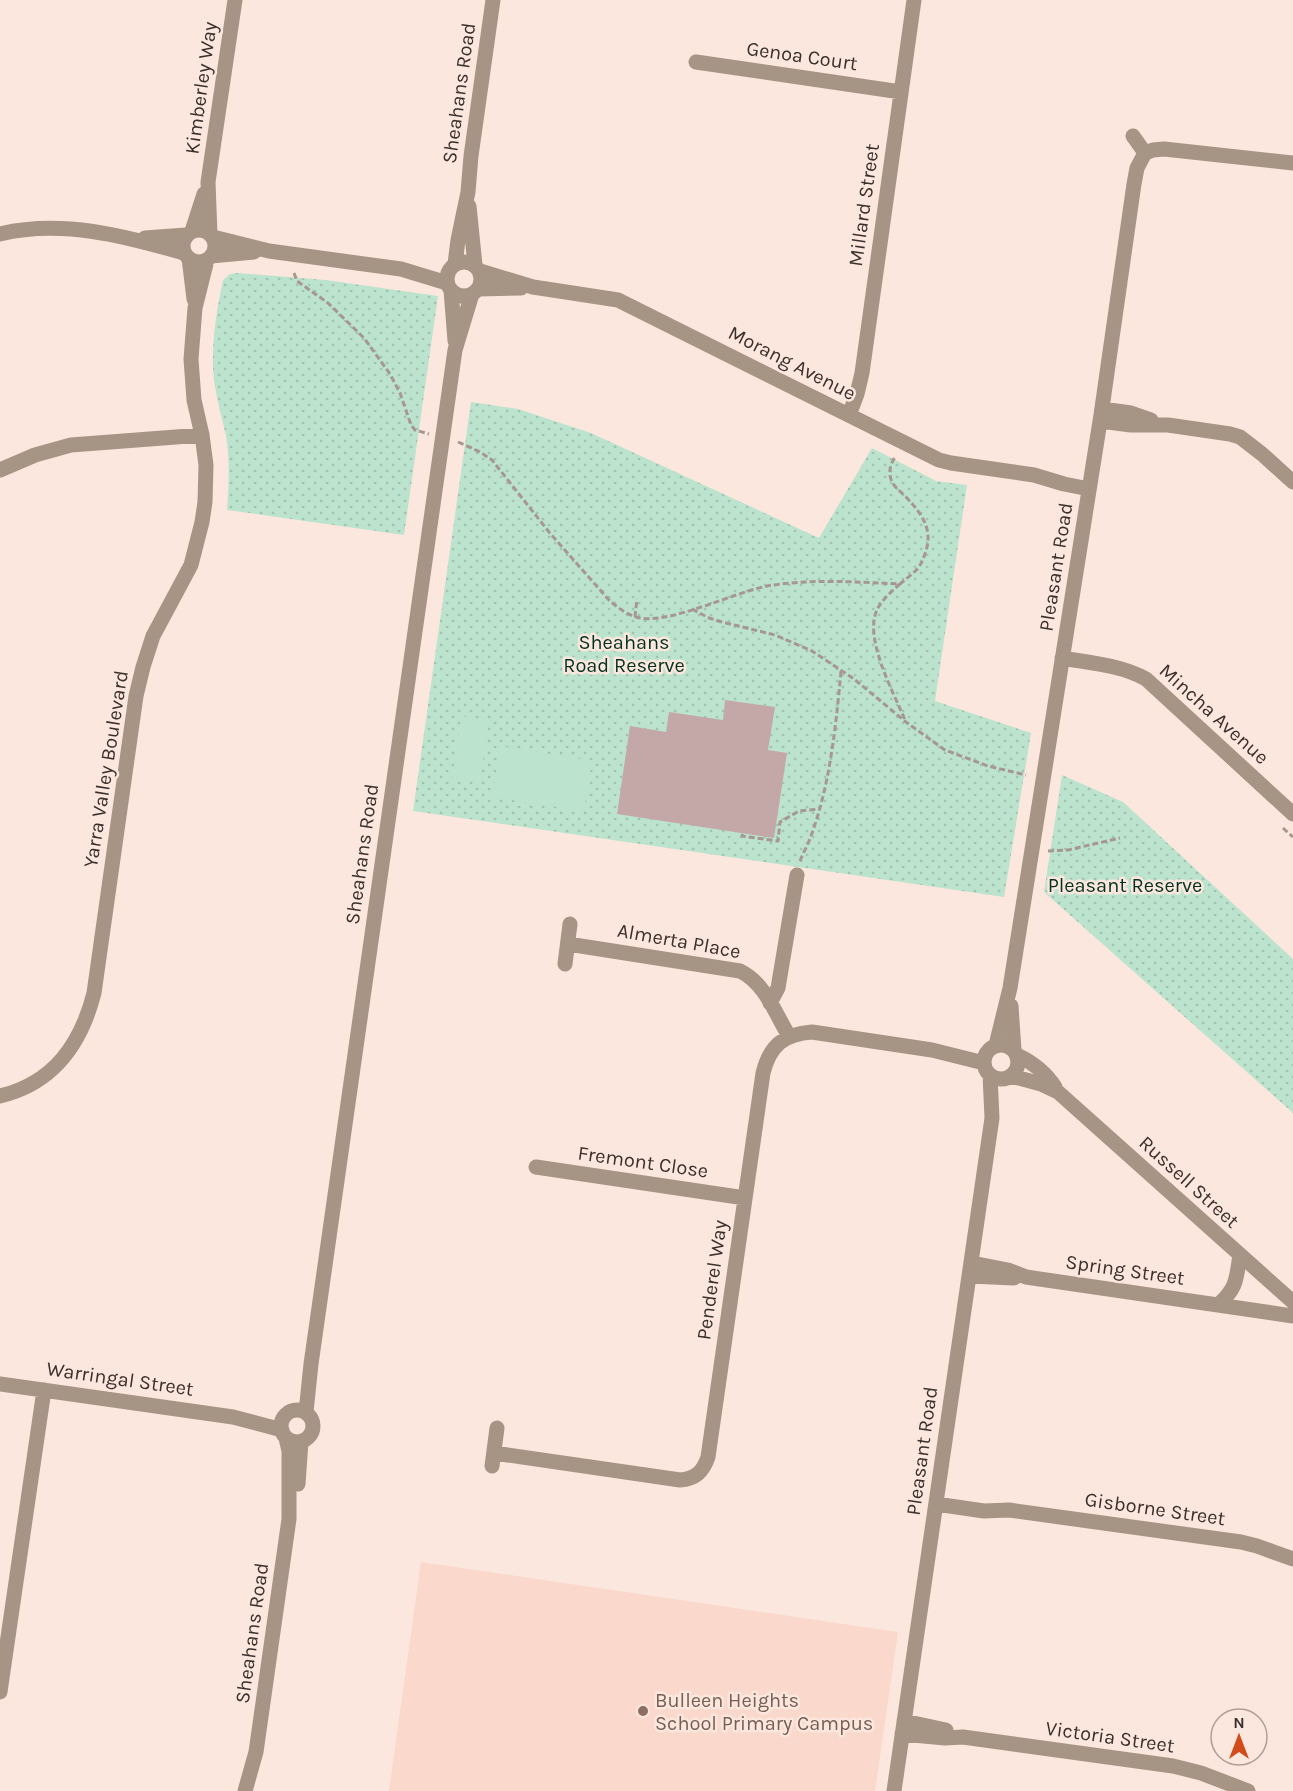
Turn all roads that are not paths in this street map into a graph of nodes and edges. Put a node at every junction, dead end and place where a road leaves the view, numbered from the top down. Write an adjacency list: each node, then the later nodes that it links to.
1 (235, 0): 9 (street, Kimberley Way)
2 (493, 0): 10 (street, Sheahans Road)
3 (914, 0): 5 (street, Millard Street)
4 (696, 62): 5 (street, Genoa Court)
5 (901, 92): 26 (street, Millard Street)
6 (1133, 136): 7 (street)
7 (1145, 153): 8 (street); 27 (street, Pleasant Road)
8 (1293, 163)
9 (208, 182): 11 (street, Kimberley Way); 13 (street, Kimberley Way)
10 (468, 192): 18 (street, Sheahans Road); 19 (street, Sheahans Road)
11 (189, 233): 13 (street); 14 (street); 16 (street)
12 (0, 234): 14 (street)
13 (211, 236): 15 (street); 17 (street)
14 (133, 238): 16 (street)
15 (269, 251): 17 (street); 20 (street)
16 (186, 256): 17 (street); 24 (street, Yarra Valley Boulevard)
17 (209, 258): 24 (street, Yarra Valley Boulevard)
18 (453, 265): 19 (street); 20 (street); 21 (street)
19 (477, 268): 22 (street, Morang Avenue); 23 (street)
20 (401, 269): 21 (street)
21 (449, 287): 23 (street); 25 (street, Sheahans Road)
22 (533, 287): 23 (street, Morang Avenue); 26 (street, Morang Avenue)
23 (475, 291): 25 (street, Sheahans Road)
24 (195, 308): 28 (street, Yarra Valley Boulevard)
25 (455, 350): 54 (street, Sheahans Road)
26 (849, 415): 31 (street, Morang Avenue)
27 (1101, 415): 30 (street); 31 (street, Pleasant Road)
28 (202, 435): 29 (street); 45 (street, Yarra Valley Boulevard)
29 (0, 470)
30 (1293, 482)
31 (1090, 483): 32 (street, Pleasant Road)
32 (1062, 658): 33 (street, Mincha Avenue); 38 (street, Pleasant Road)
33 (1293, 814)
34 (797, 874): 39 (street)
35 (570, 924): 36 (street)
36 (568, 944): 37 (street); 39 (street, Almerta Place)
37 (565, 964)
38 (1010, 988): 41 (street, Pleasant Road); 42 (street, Pleasant Road)
39 (770, 1003): 40 (street, Almerta Place)
40 (789, 1036): 42 (street); 48 (street, Penderel Way)
41 (1015, 1052): 42 (street); 43 (street); 44 (street, Russell Street)
42 (990, 1058): 43 (street); 46 (street, Pleasant Road)
43 (1009, 1078): 44 (street, Russell Street); 46 (street, Pleasant Road)
44 (1058, 1092): 49 (street, Russell Street)
45 (0, 1096)
46 (992, 1118): 50 (street, Pleasant Road)
47 (536, 1167): 48 (street, Fremont Close)
48 (745, 1198): 59 (street, Penderel Way)
49 (1240, 1255): 51 (street, Russell Street); 52 (street)
50 (971, 1269): 52 (street, Spring Street); 61 (street, Pleasant Road)
51 (1293, 1302)
52 (1218, 1305): 53 (street, Spring Street)
53 (1293, 1316)
54 (311, 1364): 57 (street, Sheahans Road); 58 (street, Sheahans Road)
55 (0, 1384): 56 (street, Warringal Street)
56 (44, 1390): 58 (street, Warringal Street); 64 (street)
57 (306, 1412): 58 (street); 60 (street)
58 (285, 1424): 60 (street); 62 (street, Sheahans Road)
59 (497, 1428)
60 (301, 1442): 62 (street, Sheahans Road)
61 (937, 1499): 63 (street, Gisborne Street); 65 (street, Pleasant Road)
62 (289, 1519): 66 (street, Sheahans Road)
63 (1293, 1559)
64 (0, 1692)
65 (903, 1728): 69 (street, Pleasant Road); 70 (street, Victoria Street)
66 (256, 1752): 67 (street, Sheahans Road); 68 (street, Sheahans Road)
67 (245, 1791)
68 (256, 1791)
69 (894, 1791)
70 (1248, 1791)

